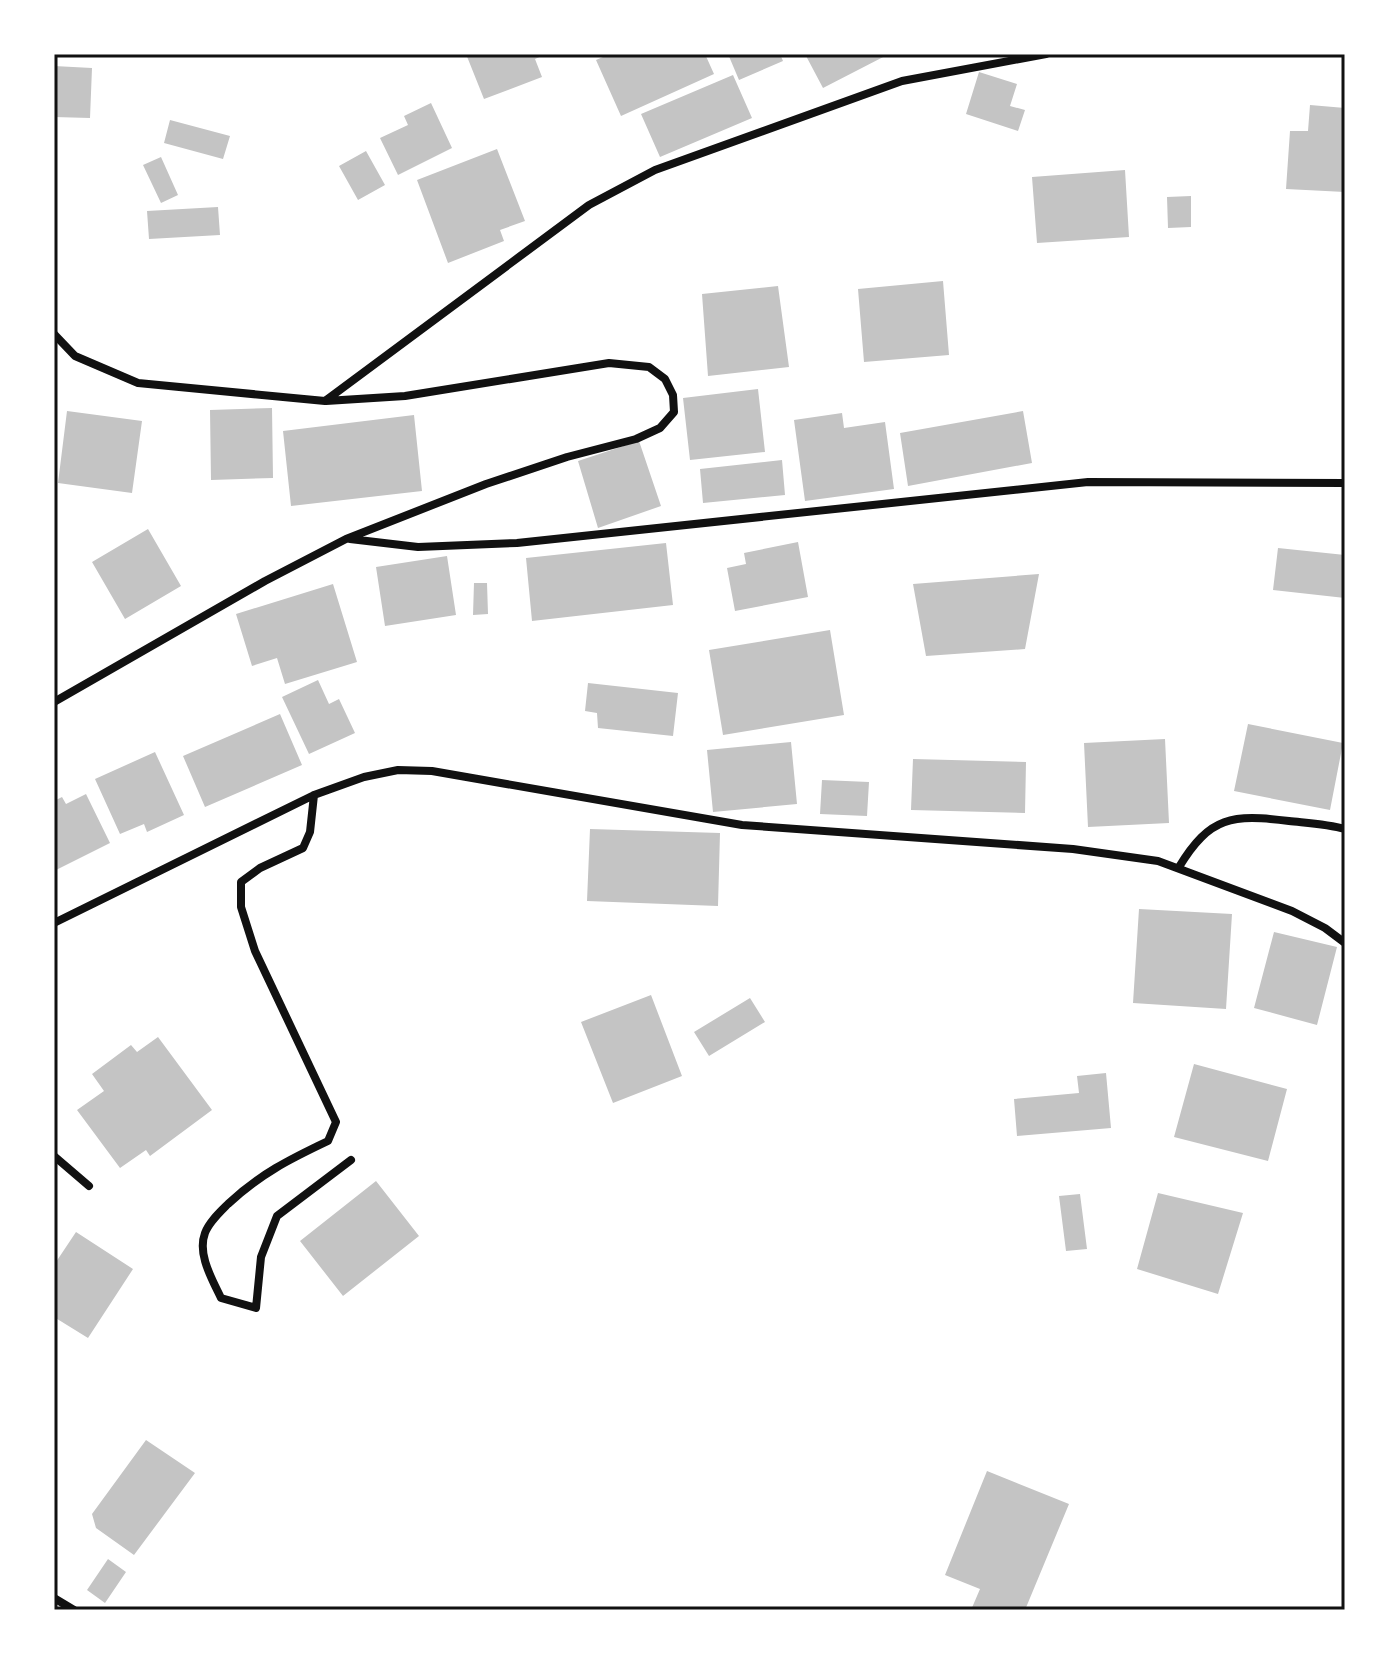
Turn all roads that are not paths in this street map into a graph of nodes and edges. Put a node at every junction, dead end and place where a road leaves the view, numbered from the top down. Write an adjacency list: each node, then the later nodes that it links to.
1 (1046, 54): 3 (street)
2 (54, 334): 3 (street)
3 (325, 401): 5 (street)
4 (1345, 483): 5 (street)
5 (346, 539): 6 (street)
6 (54, 702)
7 (314, 795): 9 (street); 10 (street); 13 (street)
8 (1345, 829): 9 (street)
9 (1179, 867): 11 (street)
10 (54, 923)
11 (1345, 943)
12 (54, 1156): 14 (street)
13 (351, 1160)
14 (89, 1186)
15 (54, 1598): 17 (street)
16 (54, 1607): 17 (street)
17 (70, 1607)

